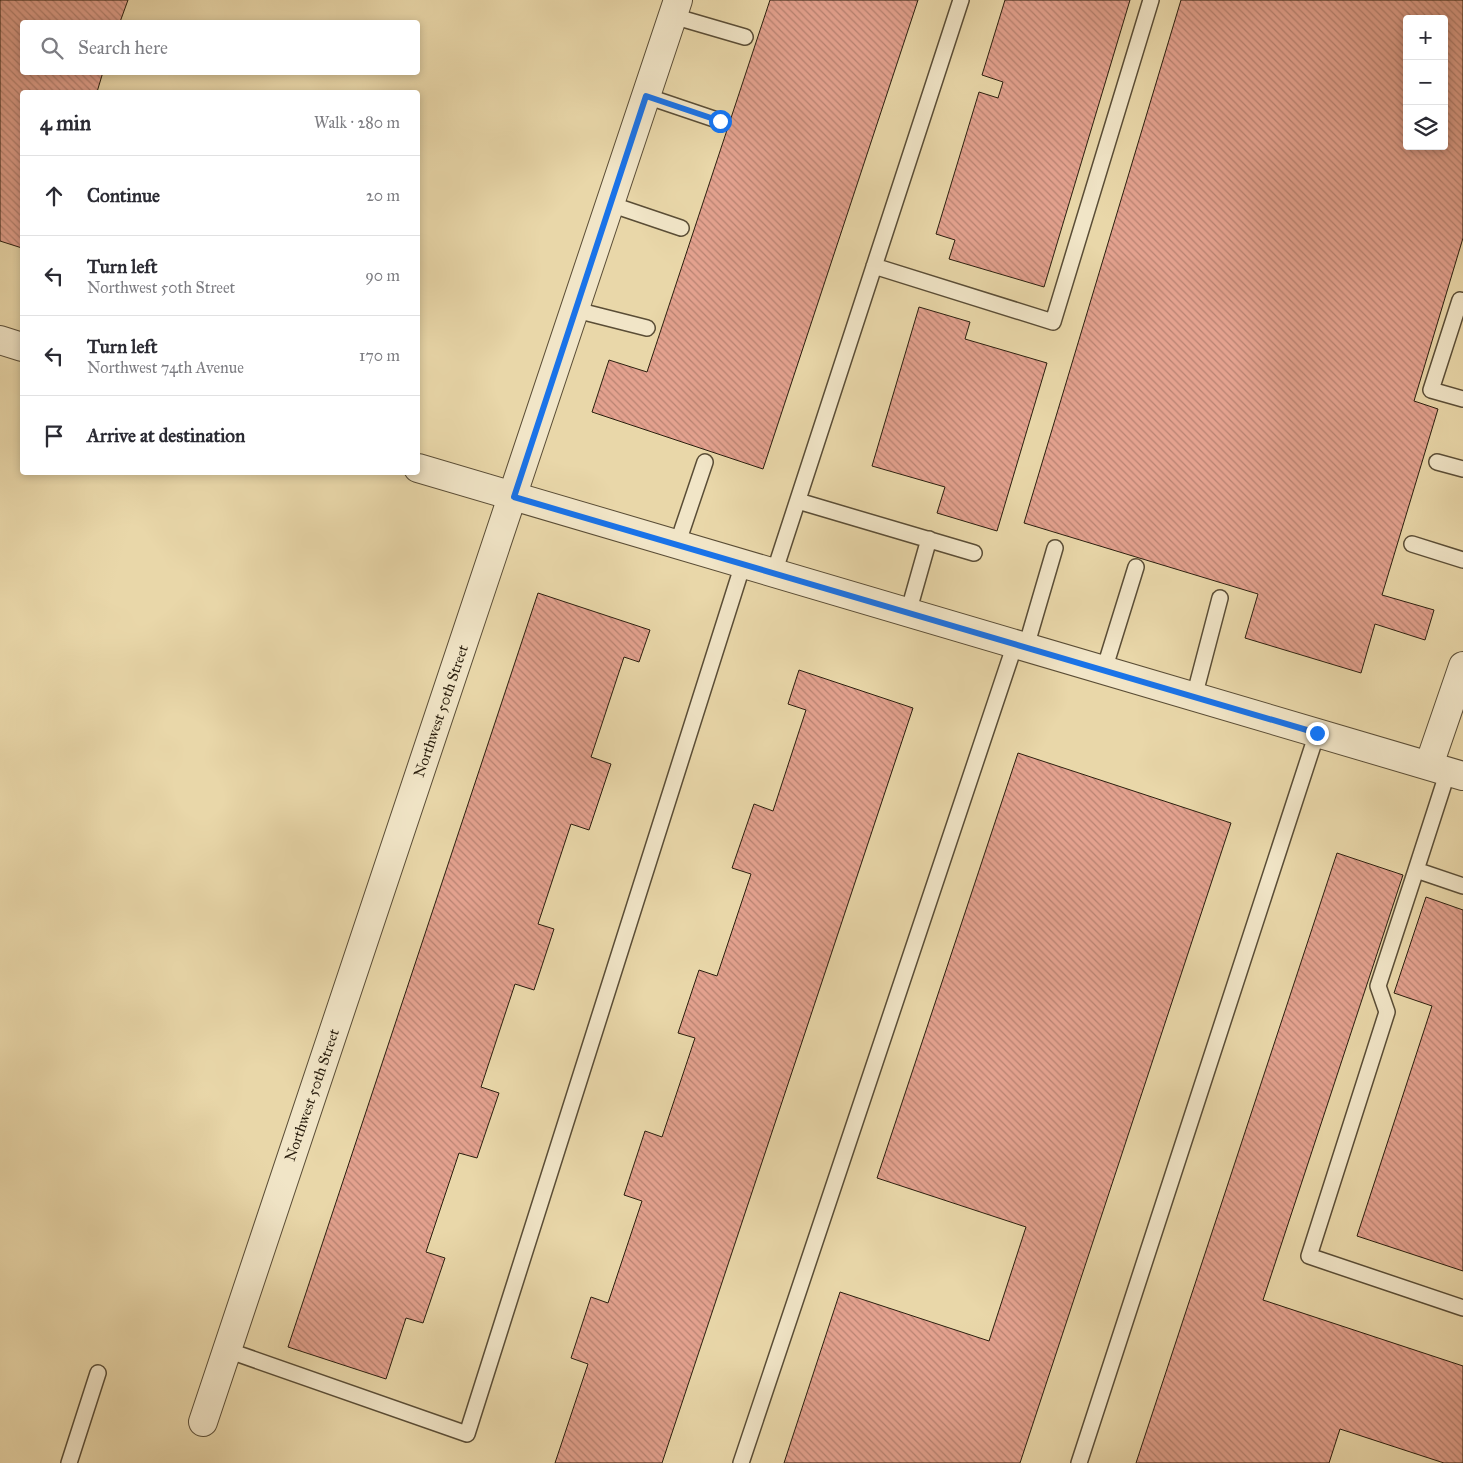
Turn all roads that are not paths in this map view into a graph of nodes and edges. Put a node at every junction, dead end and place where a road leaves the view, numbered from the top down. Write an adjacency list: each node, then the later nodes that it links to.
1 (961, 0): 9 (lane)
2 (1152, 0): 9 (lane)
3 (675, 8): 4 (lane); 5 (street, Northwest 50th Street)
4 (745, 37)
5 (646, 96): 6 (lane); 7 (street, Northwest 50th Street)
6 (720, 121)
7 (610, 204): 8 (lane); 11 (street, Northwest 50th Street)
8 (681, 228)
9 (874, 266): 21 (lane)
10 (1463, 301): 15 (lane)
11 (576, 310): 12 (lane); 20 (street, Northwest 50th Street)
12 (647, 328)
13 (0, 340): 14 (street)
14 (20, 346)
15 (1463, 399)
16 (705, 462): 24 (lane)
17 (1437, 462): 19 (lane)
18 (420, 469): 20 (street)
19 (1463, 469)
20 (514, 497): 24 (street); 42 (street, Northwest 50th Street)
21 (798, 501): 22 (lane); 30 (lane)
22 (929, 539): 26 (lane); 32 (lane)
23 (1412, 544): 27 (lane)
24 (677, 545): 28 (street)
25 (1055, 548): 33 (lane)
26 (974, 552)
27 (1463, 560)
28 (743, 564): 30 (street); 42 (lane)
29 (1136, 567): 35 (lane)
30 (774, 573): 32 (street)
31 (1220, 598): 36 (lane)
32 (908, 613): 33 (street)
33 (1020, 646): 35 (street); 46 (lane)
34 (1463, 666): 38 (street)
35 (1104, 670): 36 (street)
36 (1194, 697): 37 (street)
37 (1317, 733): 38 (street); 47 (lane)
38 (1447, 771): 39 (lane)
39 (1416, 870): 40 (lane); 41 (lane)
40 (1463, 886)
41 (1463, 1308)
42 (227, 1350): 44 (street, Northwest 50th Street)
43 (98, 1373): 45 (lane)
44 (203, 1422)
45 (69, 1463)
46 (741, 1463)
47 (1079, 1463)

